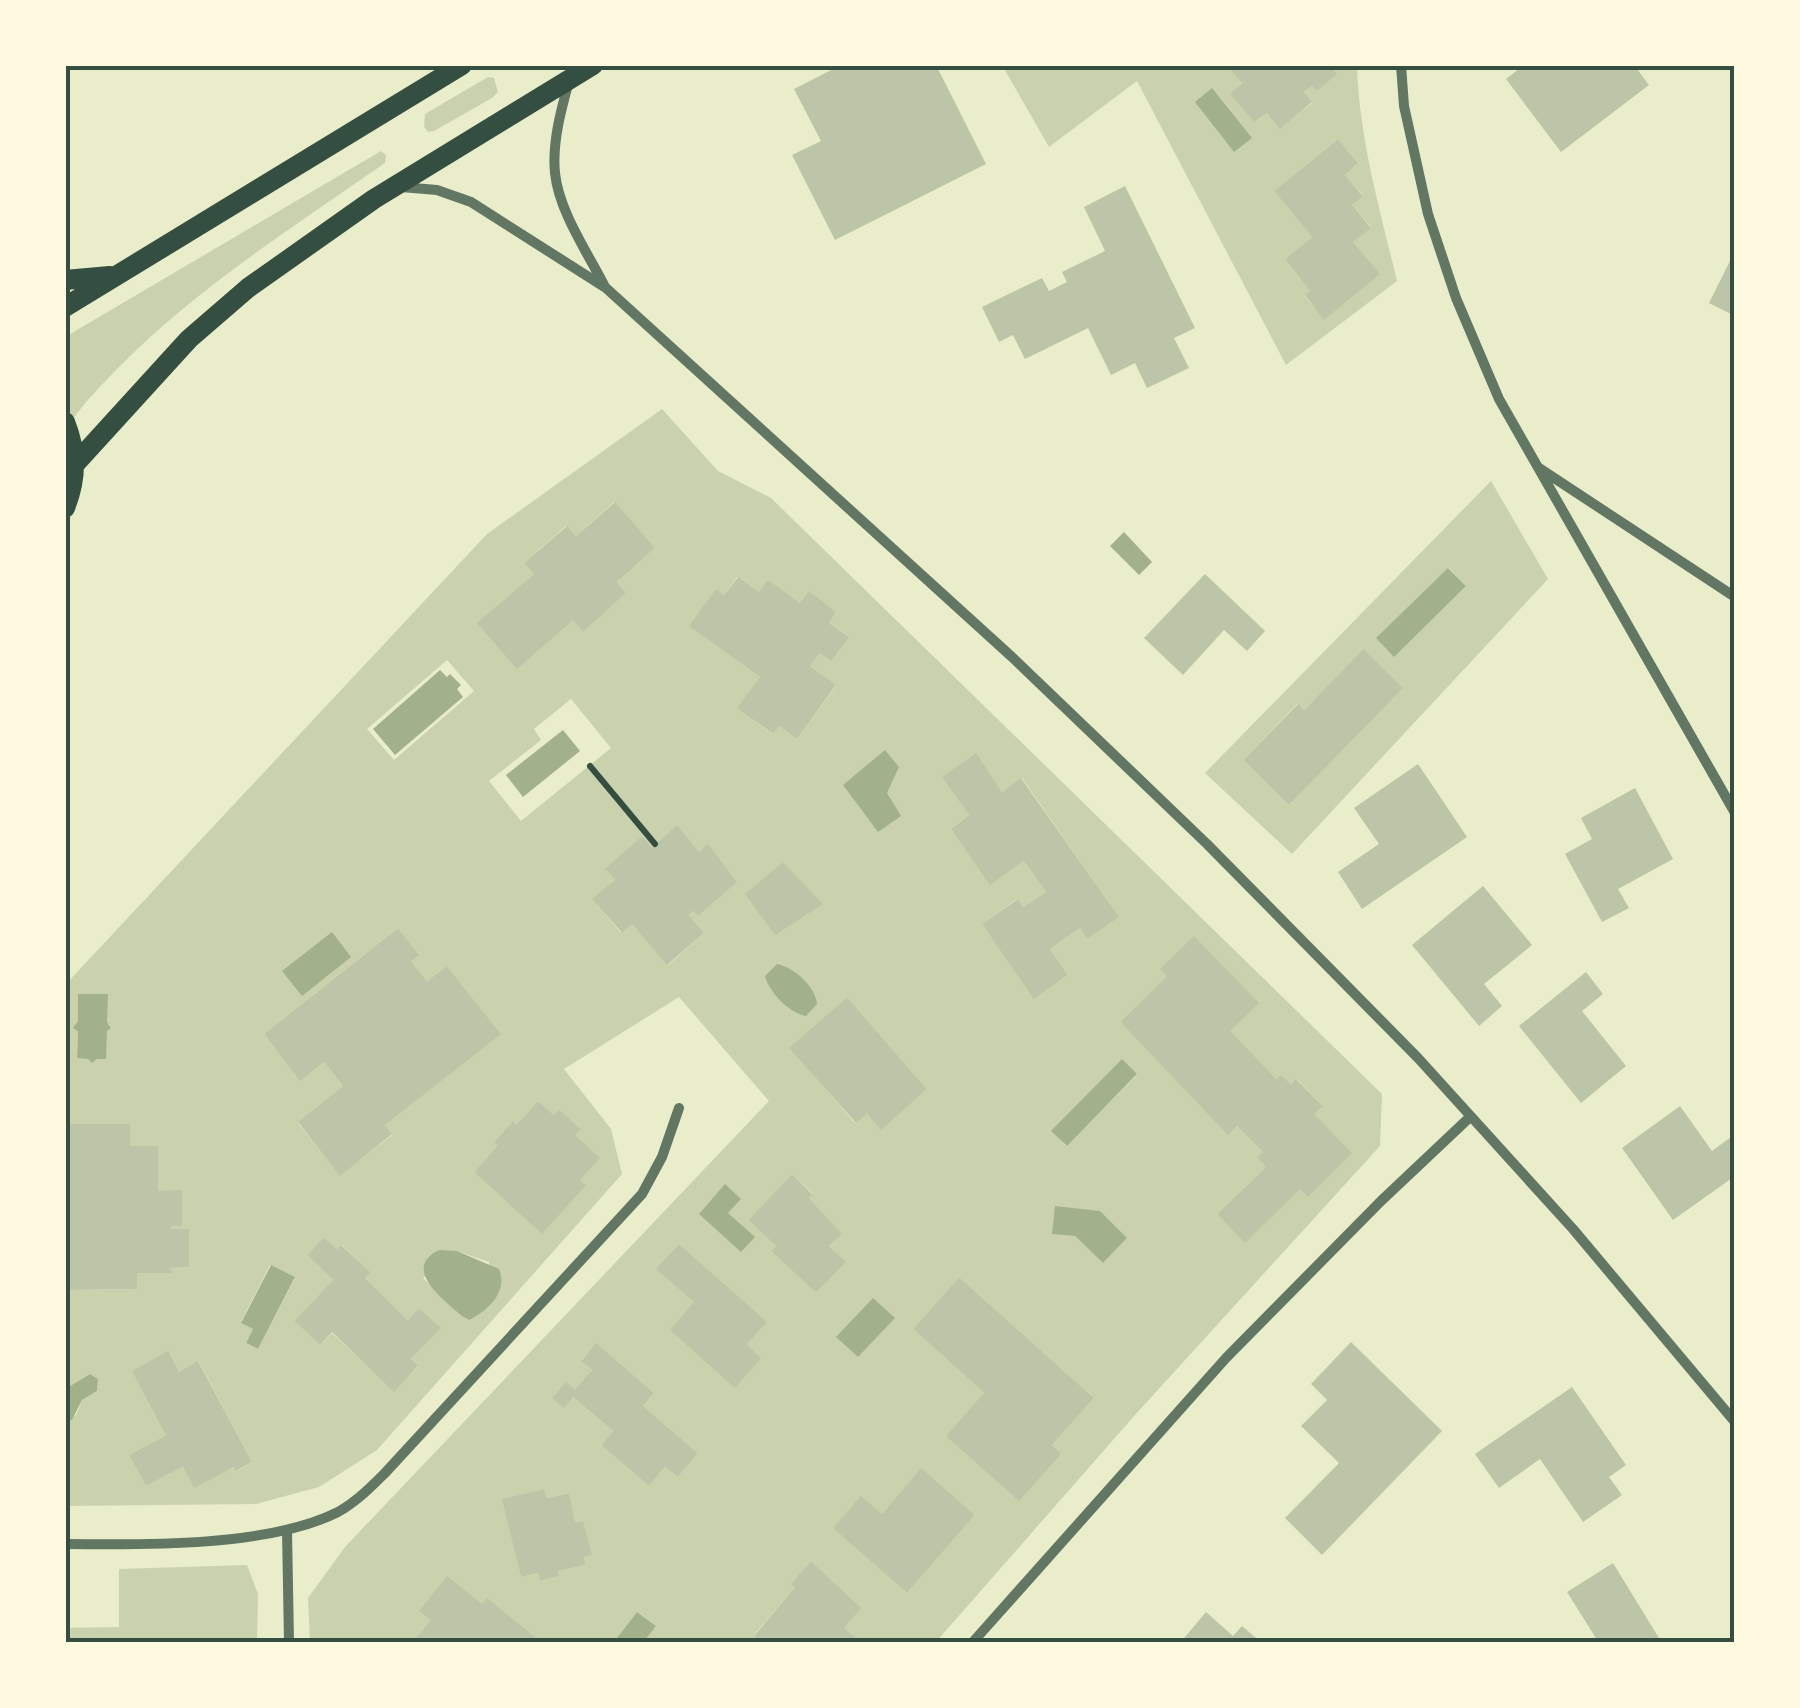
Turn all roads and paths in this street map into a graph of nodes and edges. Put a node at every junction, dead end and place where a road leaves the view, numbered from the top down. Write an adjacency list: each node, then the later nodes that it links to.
1 (462, 65): 6 (main road)
2 (593, 65): 4 (main road)
3 (1400, 65): 12 (street)
4 (569, 80): 5 (main road); 8 (street)
5 (399, 186): 8 (street); 11 (main road)
6 (117, 276): 7 (main road); 9 (main road)
7 (65, 280)
8 (606, 288): 19 (street)
9 (65, 306)
10 (65, 422): 11 (main road)
11 (75, 464): 13 (main road)
12 (1536, 466): 14 (street); 16 (street)
13 (65, 508)
14 (1735, 596)
15 (590, 766): 17 (path)
16 (1735, 813)
17 (656, 844)
18 (679, 1108): 21 (street)
19 (1470, 1117): 20 (street); 24 (street)
20 (1735, 1422)
21 (287, 1530): 22 (street); 23 (street)
22 (65, 1544)
23 (289, 1643)
24 (972, 1643)

